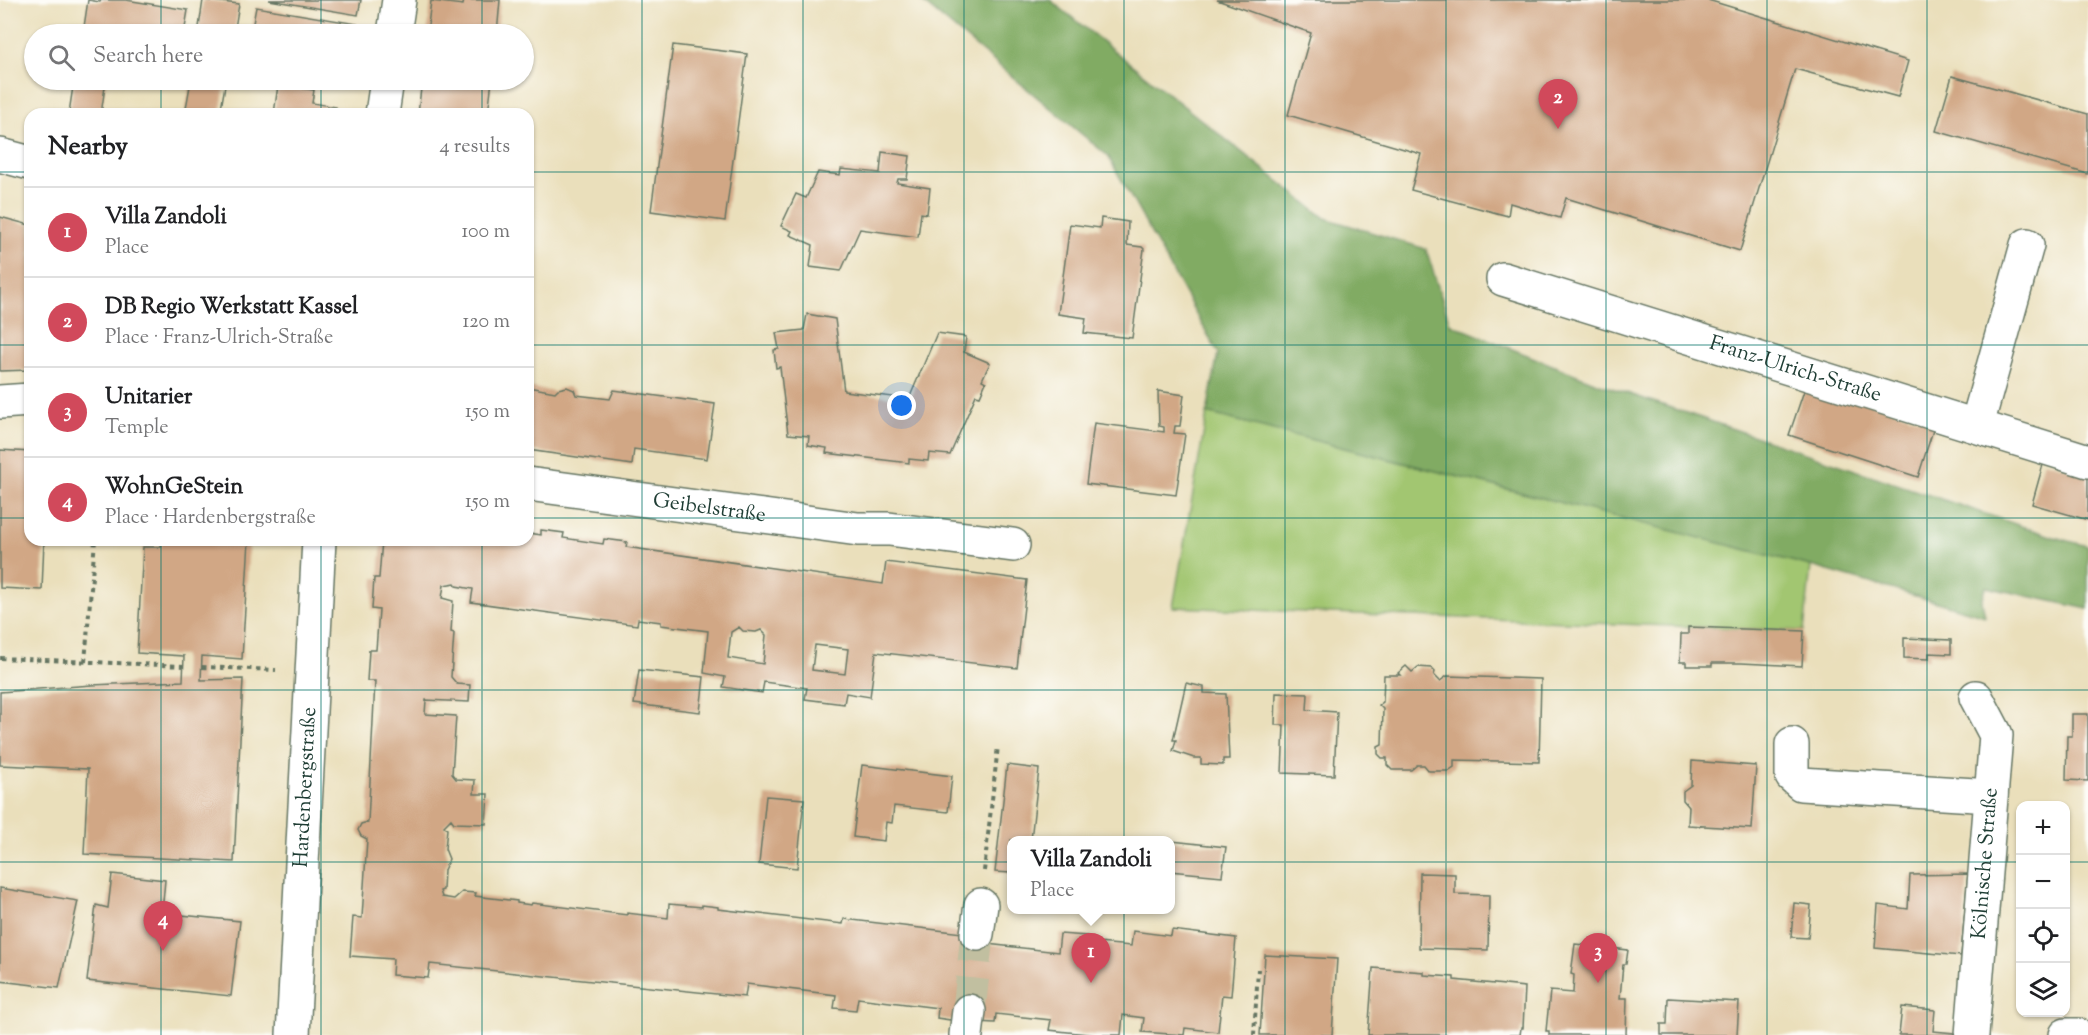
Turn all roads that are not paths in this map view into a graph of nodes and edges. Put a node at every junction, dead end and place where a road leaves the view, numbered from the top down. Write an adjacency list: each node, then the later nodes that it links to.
1 (399, 0): 2 (street)
2 (395, 24)
3 (386, 90): 4 (street)
4 (383, 108)
5 (0, 155): 6 (street)
6 (24, 161)
7 (2028, 245): 11 (street)
8 (1503, 279): 11 (street, Franz-Ulrich-Straße)
9 (24, 400): 10 (street)
10 (0, 402)
11 (1977, 425): 12 (street, Franz-Ulrich-Straße)
12 (2088, 461)
13 (534, 485): 14 (street, Geibelstraße)
14 (1013, 545)
15 (319, 546): 19 (street, Hardenbergstraße)
16 (1976, 697): 18 (street, Kölnische Straße)
17 (1792, 744): 18 (street)
18 (1991, 796): 20 (street, Kölnische Straße)
19 (293, 1035)
20 (1972, 1035)
21 (2066, 1035): 22 (street)
22 (2077, 1035)

